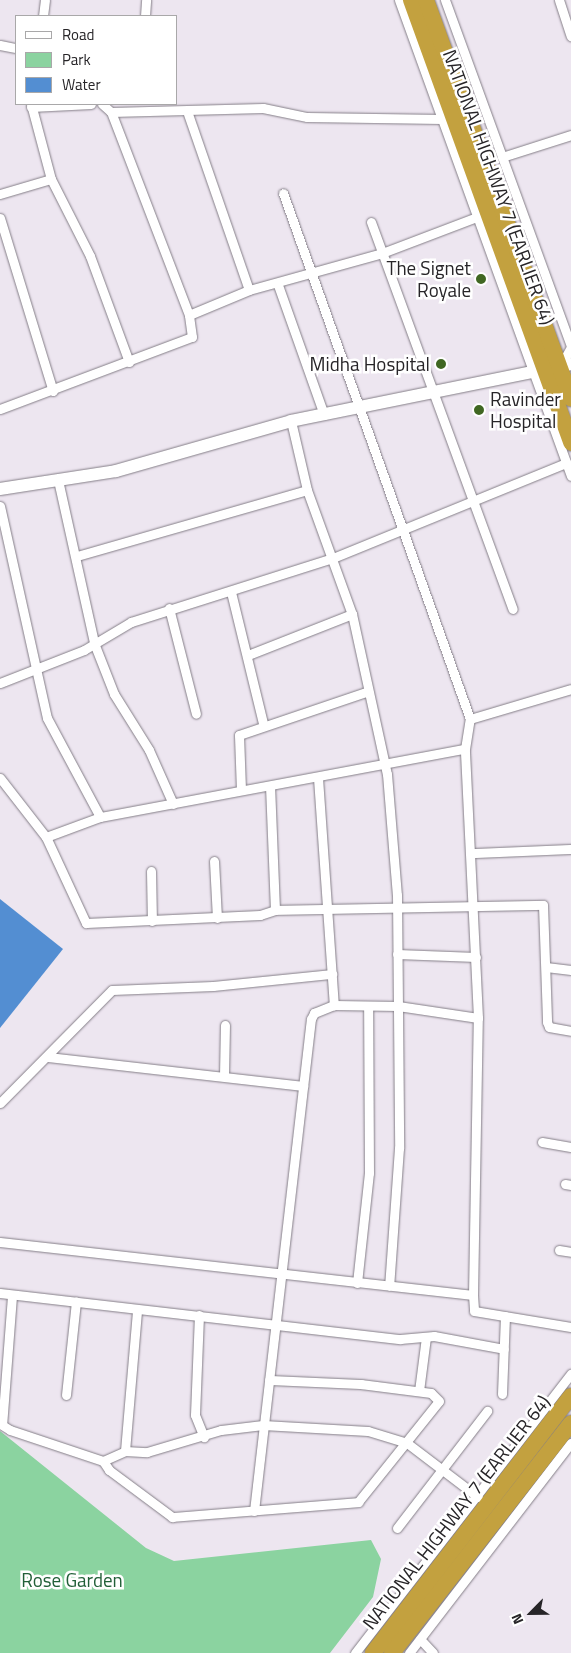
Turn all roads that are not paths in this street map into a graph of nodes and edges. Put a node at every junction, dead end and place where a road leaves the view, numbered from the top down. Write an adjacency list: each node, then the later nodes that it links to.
1 (46, 0): 8 (street)
2 (146, 0): 9 (street)
3 (399, 0): 17 (street)
4 (410, 0): 23 (highway, NATIONAL HIGHWAY 7 (EARLIER 64))
5 (426, 0): 32 (highway)
6 (445, 0): 19 (street)
7 (559, 0): 10 (street)
8 (43, 15)
9 (144, 15)
10 (571, 36)
11 (0, 45): 12 (street)
12 (15, 48)
13 (31, 105): 20 (street)
14 (103, 105): 16 (street)
15 (187, 111): 16 (street); 17 (street); 29 (street)
16 (111, 112): 30 (street)
17 (442, 119): 23 (street)
18 (571, 135): 19 (street)
19 (502, 157): 32 (street)
20 (51, 179): 22 (street); 31 (street)
21 (283, 193): 27 (street)
22 (0, 194)
23 (482, 215): 26 (street); 32 (highway, NATIONAL HIGHWAY 7 (EARLIER 64))
24 (0, 218): 33 (street)
25 (371, 222): 26 (street)
26 (382, 253): 27 (street); 34 (street)
27 (311, 274): 28 (street); 36 (street)
28 (278, 285): 29 (street); 38 (street)
29 (249, 290): 30 (street)
30 (189, 315): 31 (street)
31 (129, 362): 33 (street)
32 (556, 369): 34 (street); 35 (highway); 40 (highway, NATIONAL HIGHWAY 7 (EARLIER 64)); 41 (street)
33 (53, 390): 37 (street)
34 (437, 392): 36 (street); 46 (street)
35 (571, 398)
36 (359, 408): 38 (street); 48 (street)
37 (0, 410)
38 (324, 415): 39 (street)
39 (290, 420): 43 (street); 45 (street)
40 (571, 442)
41 (566, 463): 42 (street); 46 (street)
42 (571, 476)
43 (58, 480): 44 (street); 49 (street)
44 (0, 489)
45 (307, 490): 49 (street); 50 (street)
46 (473, 499): 48 (street); 53 (street)
47 (0, 506): 57 (street)
48 (402, 529): 50 (street); 62 (street)
49 (77, 556): 55 (street)
50 (333, 558): 51 (street); 54 (street)
51 (231, 592): 52 (street); 56 (street)
52 (169, 608): 55 (street); 61 (street)
53 (513, 609)
54 (352, 614): 56 (street); 60 (street)
55 (94, 643): 57 (street); 70 (street)
56 (248, 656): 63 (street)
57 (36, 671): 58 (street); 71 (street)
58 (0, 683)
59 (571, 689): 62 (street)
60 (366, 692): 63 (street); 65 (street)
61 (196, 714)
62 (470, 719): 64 (street)
63 (263, 723): 69 (street)
64 (465, 749): 65 (street); 74 (street)
65 (385, 764): 67 (street); 78 (street)
66 (0, 778): 72 (street)
67 (318, 778): 68 (street); 77 (street)
68 (270, 786): 69 (street); 80 (street)
69 (241, 790): 70 (street)
70 (173, 804): 71 (street)
71 (100, 817): 72 (street)
72 (46, 837): 82 (street)
73 (571, 849): 74 (street)
74 (474, 853): 79 (street)
75 (214, 860): 81 (street)
76 (150, 871): 82 (street)
77 (327, 905): 78 (street); 80 (street); 87 (street)
78 (396, 905): 79 (street); 83 (street)
79 (475, 908): 84 (street); 85 (street)
80 (275, 910): 81 (street)
81 (217, 918): 82 (street)
82 (152, 921)
83 (397, 954): 84 (street); 90 (street)
84 (476, 957): 91 (street)
85 (546, 967): 86 (street); 93 (street)
86 (571, 970)
87 (332, 974): 88 (street); 94 (street)
88 (334, 1005): 89 (street); 96 (street)
89 (368, 1006): 90 (street); 104 (street)
90 (398, 1006): 91 (street); 105 (street)
91 (478, 1018): 107 (street)
92 (226, 1025): 95 (street)
93 (571, 1031)
94 (48, 1057): 95 (street); 97 (street)
95 (224, 1076): 96 (street)
96 (303, 1086): 103 (street)
97 (0, 1103)
98 (542, 1142): 99 (street)
99 (571, 1147)
100 (0, 1242): 103 (street)
101 (559, 1250): 102 (street)
102 (571, 1252)
103 (280, 1274): 104 (street); 113 (street)
104 (357, 1283): 105 (street)
105 (389, 1286): 107 (street)
106 (0, 1293): 108 (street)
107 (473, 1294): 112 (street)
108 (12, 1296): 109 (street); 130 (street)
109 (76, 1302): 110 (street); 121 (street)
110 (137, 1310): 111 (street); 129 (street)
111 (199, 1315): 113 (street); 126 (street)
112 (505, 1316): 114 (street); 116 (street)
113 (274, 1324): 115 (street); 118 (street)
114 (571, 1327)
115 (426, 1336): 116 (street); 119 (street)
116 (504, 1348): 120 (street)
117 (571, 1374): 132 (street)
118 (270, 1380): 119 (street); 125 (street)
119 (419, 1391): 127 (street)
120 (502, 1394)
121 (66, 1395)
122 (571, 1396): 137 (highway, NATIONAL HIGHWAY 7 (EARLIER 64))
123 (487, 1411): 131 (street)
124 (571, 1423): 138 (highway, NATIONAL HIGHWAY 7 (EARLIER 64))
125 (263, 1425): 126 (street); 127 (street); 133 (street)
126 (204, 1436): 129 (street)
127 (407, 1443): 131 (street); 133 (street)
128 (571, 1443): 135 (street)
129 (125, 1451): 130 (street)
130 (103, 1461): 133 (street)
131 (442, 1469): 132 (street); 134 (street)
132 (478, 1497): 136 (street)
133 (254, 1512)
134 (397, 1528)
135 (420, 1639): 139 (street); 140 (street)
136 (355, 1653)
137 (373, 1653)
138 (392, 1653)
139 (409, 1653)
140 (433, 1653)

